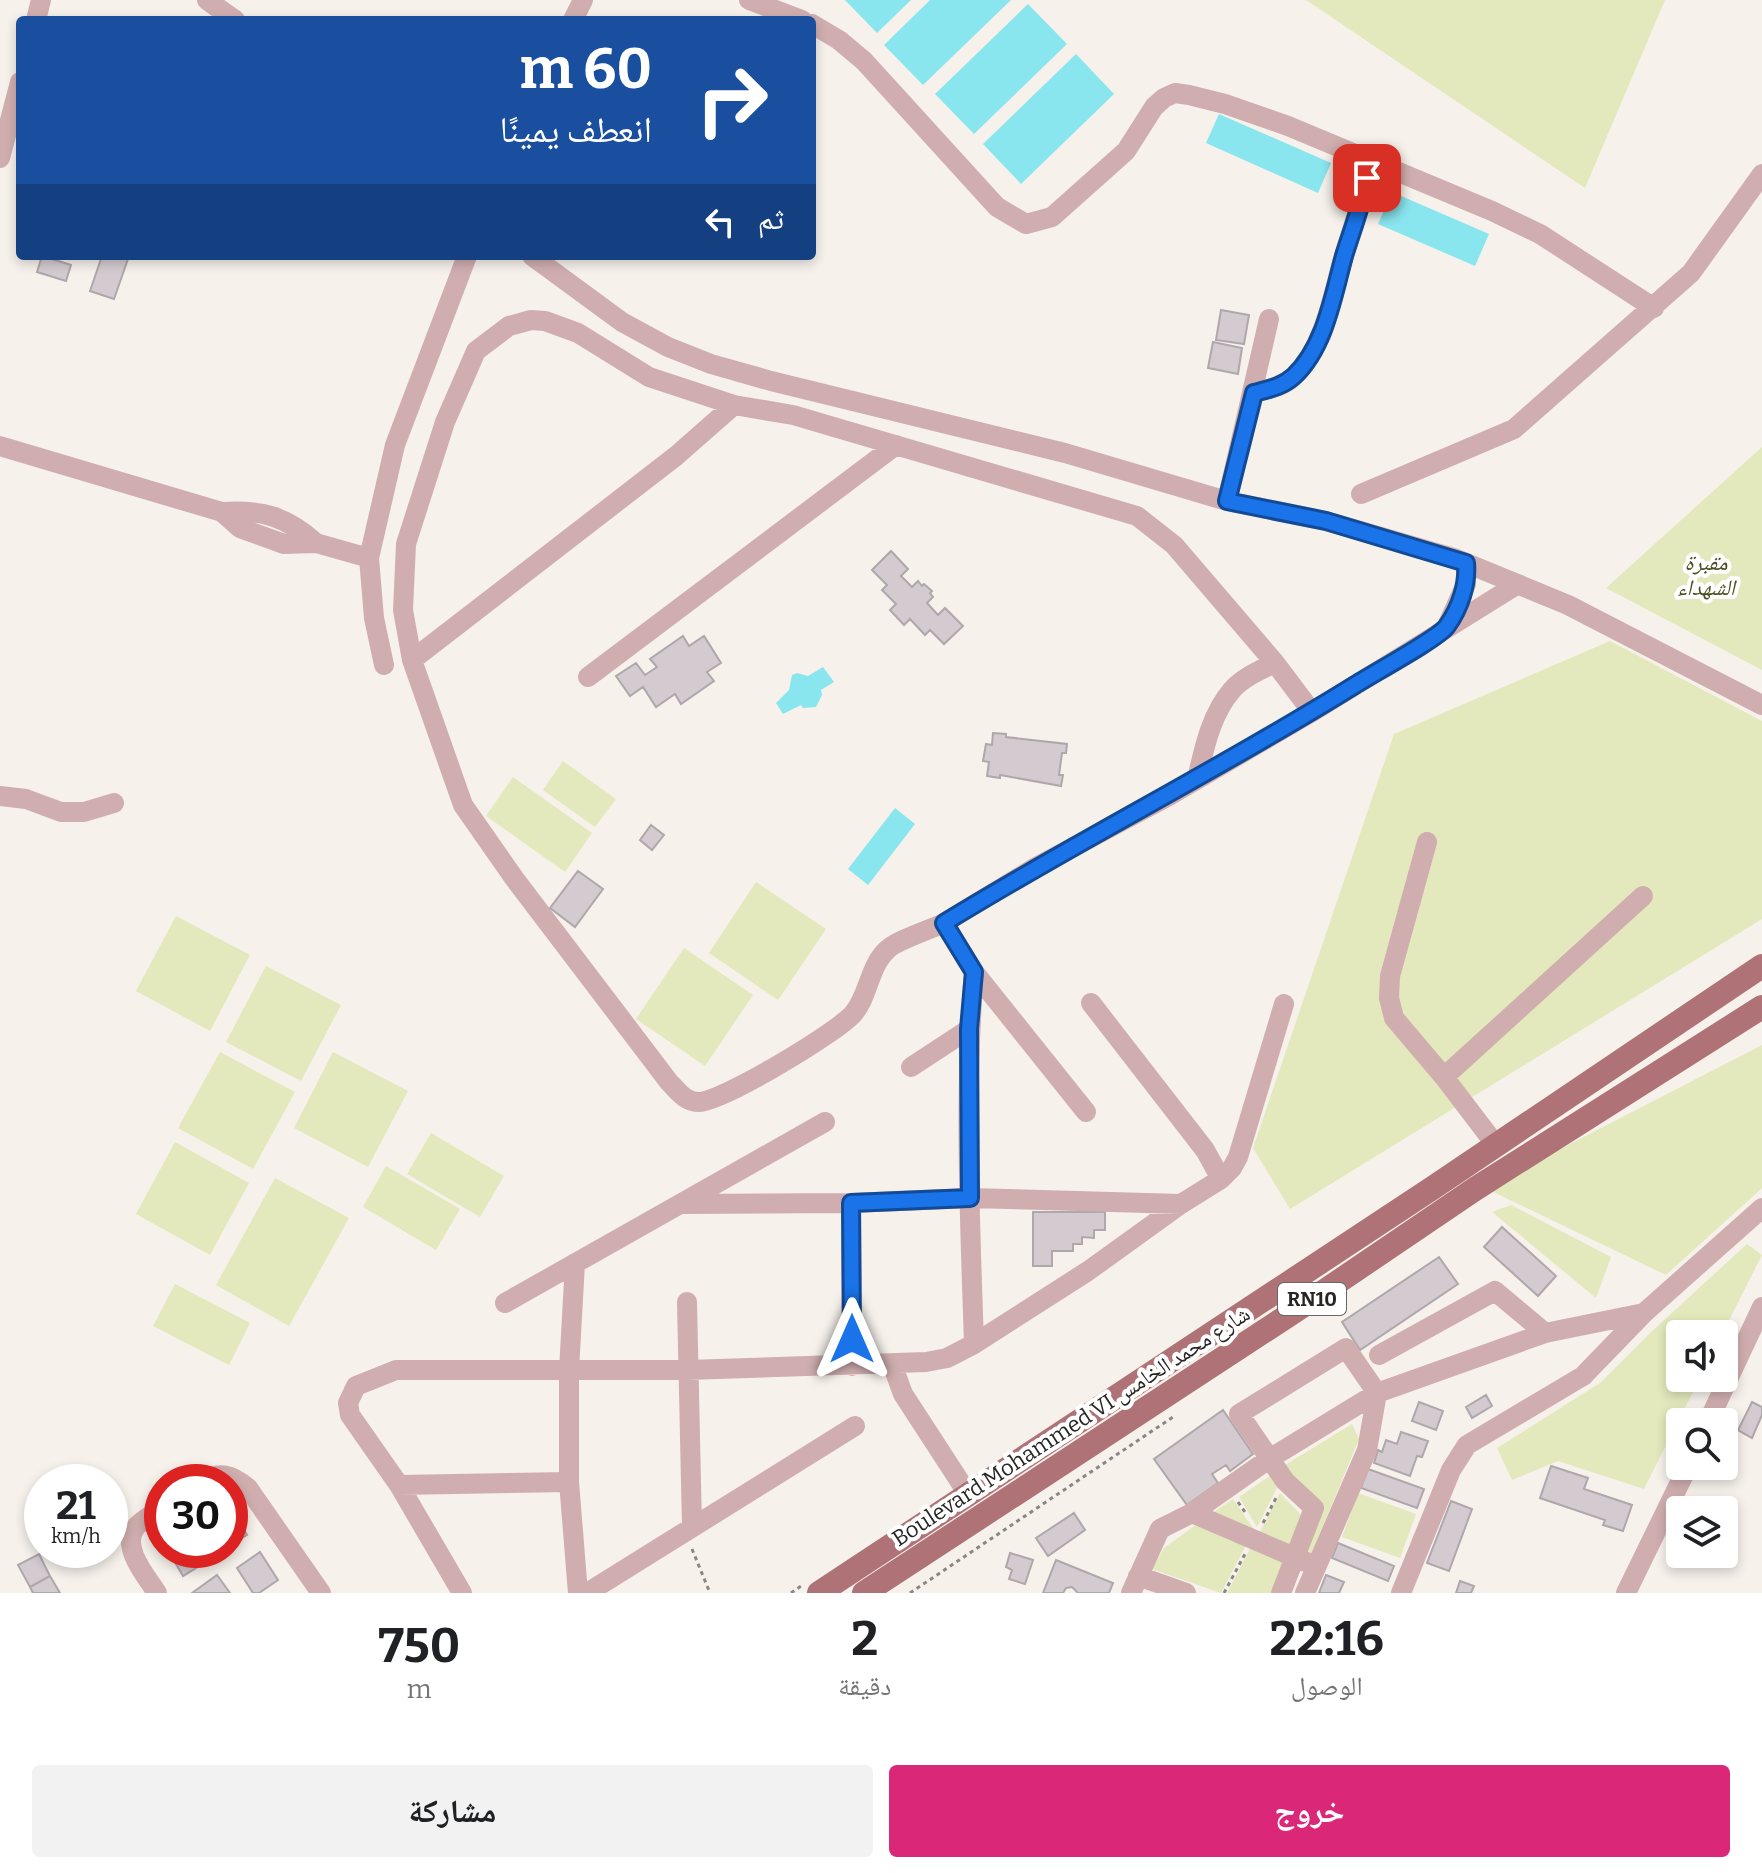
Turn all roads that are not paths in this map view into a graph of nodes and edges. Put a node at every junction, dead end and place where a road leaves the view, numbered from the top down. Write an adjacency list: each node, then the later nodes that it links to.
1 (207, 0): 3 (street)
2 (749, 0): 4 (street)
3 (229, 16)
4 (791, 16)
5 (816, 26): 8 (street)
6 (16, 97): 7 (street)
7 (0, 158)
8 (1371, 162): 12 (street); 14 (street)
9 (1762, 174): 12 (street)
10 (465, 260): 20 (street)
11 (537, 260): 19 (street)
12 (1654, 308): 18 (street)
13 (1269, 319): 14 (street)
14 (1254, 393): 19 (street)
15 (734, 405): 16 (street); 24 (street); 24 (street)
16 (896, 445): 25 (street); 27 (street)
17 (0, 446): 20 (street)
18 (1361, 494)
19 (1227, 501): 21 (street)
20 (369, 558): 26 (street)
21 (1466, 563): 22 (street); 23 (street)
22 (1518, 584): 23 (street); 28 (street)
23 (1446, 628): 29 (street)
24 (412, 660): 35 (street)
25 (1275, 663): 29 (street); 30 (street)
26 (384, 665)
27 (588, 677)
28 (1762, 705)
29 (1312, 712): 30 (street)
30 (1197, 779): 35 (street)
31 (0, 796): 32 (street)
32 (114, 803)
33 (1427, 842): 43 (street)
34 (1643, 896): 43 (street)
35 (944, 923): 37 (street)
36 (1762, 966): 46 (main road, Boulevard Mohammed VI شارع محمد الخامس / RN10)
37 (974, 972): 41 (street); 44 (street)
38 (1091, 1003): 47 (street)
39 (1284, 1004): 47 (street)
40 (1762, 1007): 86 (main road, Boulevard Mohammed VI شارع محمد الخامس / RN10)
41 (969, 1029): 42 (street); 48 (street)
42 (911, 1067)
43 (1444, 1077): 46 (street)
44 (1086, 1112)
45 (825, 1122): 50 (street)
46 (1495, 1144): 73 (main road, Boulevard Mohammed VI شارع محمد الخامس / RN10)
47 (1221, 1179): 51 (street)
48 (970, 1198): 49 (street); 51 (street); 59 (street)
49 (851, 1203): 50 (street); 62 (street)
50 (683, 1204): 53 (street)
51 (1181, 1204): 59 (street)
52 (1757, 1220): 57 (street)
53 (575, 1263): 55 (street); 63 (street)
54 (687, 1302): 64 (street)
55 (505, 1303)
56 (1762, 1307): 66 (street)
57 (1644, 1313): 58 (street); 90 (street)
58 (1545, 1333): 60 (street); 65 (street)
59 (974, 1344): 61 (street)
60 (1379, 1355)
61 (892, 1364): 62 (street); 73 (street)
62 (852, 1366): 64 (street)
63 (569, 1370): 64 (street); 70 (street); 71 (street)
64 (687, 1370): 76 (street)
65 (1377, 1393): 68 (street); 68 (street); 78 (street)
66 (1715, 1408)
67 (855, 1426): 76 (street)
68 (1269, 1459): 74 (street); 77 (street)
69 (1681, 1480): 91 (street)
70 (569, 1482): 71 (street); 83 (street)
71 (399, 1485): 82 (street)
72 (248, 1488): 81 (street)
73 (968, 1494): 85 (main road, Boulevard Mohammed VI شارع محمد الخامس / RN10)
74 (1192, 1513): 77 (street); 79 (street)
75 (144, 1520): 80 (street)
76 (692, 1527): 84 (street)
77 (1294, 1556): 78 (street); 88 (street)
78 (1317, 1566): 89 (street)
79 (1134, 1584): 87 (street)
80 (157, 1593)
81 (321, 1593)
82 (462, 1593)
83 (578, 1593)
84 (587, 1593)
85 (819, 1593)
86 (864, 1593)
87 (1186, 1593)
88 (1281, 1593)
89 (1305, 1593)
90 (1401, 1593)
91 (1626, 1593)

